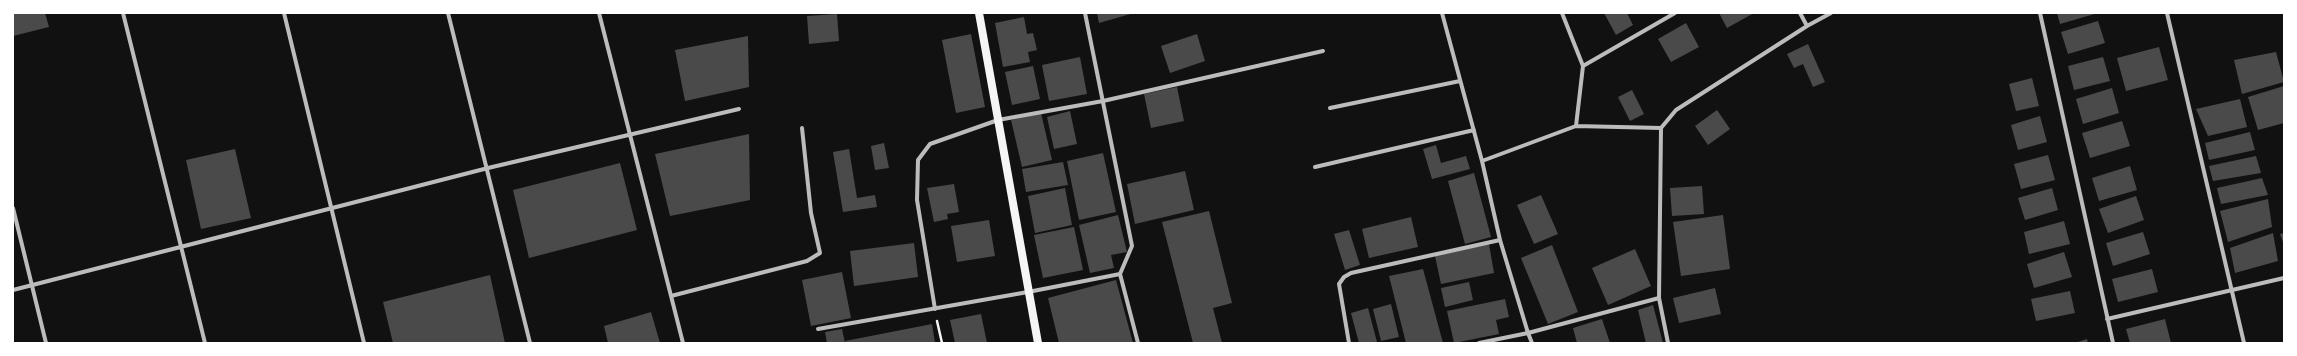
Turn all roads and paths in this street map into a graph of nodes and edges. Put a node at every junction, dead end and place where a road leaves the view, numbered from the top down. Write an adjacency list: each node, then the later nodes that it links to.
1 (124, 13): 33 (street)
2 (284, 13): 31 (street)
3 (448, 13): 29 (street)
4 (599, 13): 26 (street)
5 (979, 13): 21 (main road)
6 (1085, 13): 18 (street)
7 (1442, 13): 17 (street)
8 (1562, 13): 16 (street)
9 (1675, 13): 16 (street)
10 (1800, 13): 14 (street)
11 (1831, 13): 14 (street)
12 (2040, 13): 43 (street)
13 (2167, 13): 38 (street)
14 (1806, 26): 24 (street)
15 (1323, 51): 18 (street)
16 (1583, 66): 22 (street)
17 (1460, 81): 19 (street); 25 (street)
18 (1103, 101): 21 (street); 34 (street)
19 (1330, 108)
20 (739, 109): 26 (street)
21 (998, 120): 39 (main road); 42 (street)
22 (1576, 126): 24 (street); 27 (street)
23 (802, 128): 40 (street)
24 (1661, 128): 41 (street)
25 (1474, 130): 27 (street); 28 (street)
26 (631, 135): 29 (street); 40 (street)
27 (1482, 161): 32 (street)
28 (1315, 167)
29 (488, 168): 31 (street); 49 (street)
30 (13, 208): 36 (street)
31 (332, 208): 33 (street); 48 (street)
32 (1500, 240): 45 (street); 54 (street)
33 (182, 247): 36 (street); 47 (street)
34 (1120, 274): 39 (street); 53 (street)
35 (2284, 278): 38 (street)
36 (32, 285): 37 (street); 46 (street)
37 (13, 290)
38 (2232, 290): 43 (street); 59 (street)
39 (1028, 292): 42 (street); 52 (main road)
40 (671, 296): 50 (street)
41 (1658, 298): 45 (street); 57 (street)
42 (935, 309): 44 (street); 51 (path)
43 (2107, 319): 58 (street)
44 (818, 329)
45 (1528, 333): 55 (street); 56 (street)
46 (46, 343)
47 (205, 343)
48 (364, 343)
49 (530, 343)
50 (683, 343)
51 (942, 343)
52 (1038, 343)
53 (1138, 343)
54 (1350, 343)
55 (1479, 343)
56 (1532, 343)
57 (1668, 343)
58 (2113, 343)
59 (2244, 343)

